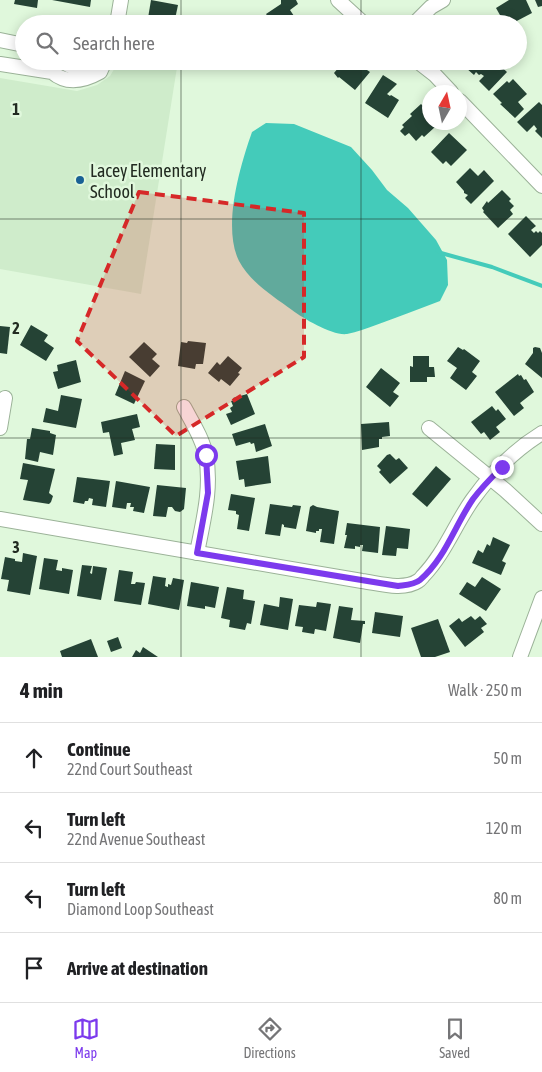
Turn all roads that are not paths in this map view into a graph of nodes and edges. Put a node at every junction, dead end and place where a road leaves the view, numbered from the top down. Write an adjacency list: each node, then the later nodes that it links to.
1 (121, 0): 4 (street)
2 (338, 0): 5 (street)
3 (443, 0): 6 (street)
4 (118, 15)
5 (354, 15)
6 (423, 15)
7 (0, 40): 8 (street)
8 (15, 42)
9 (0, 64): 10 (street)
10 (15, 66)
11 (39, 70): 12 (street)
12 (101, 70)
13 (428, 70): 14 (street)
14 (444, 85)
15 (467, 108): 16 (street)
16 (542, 186)
17 (5, 398): 19 (street)
18 (184, 407): 25 (street)
19 (0, 428)
20 (429, 428): 22 (street)
21 (542, 433): 22 (street)
22 (491, 478): 24 (street); 25 (street)
23 (0, 519): 25 (street)
24 (542, 524)
25 (197, 553)
26 (542, 598): 27 (street)
27 (520, 657)

